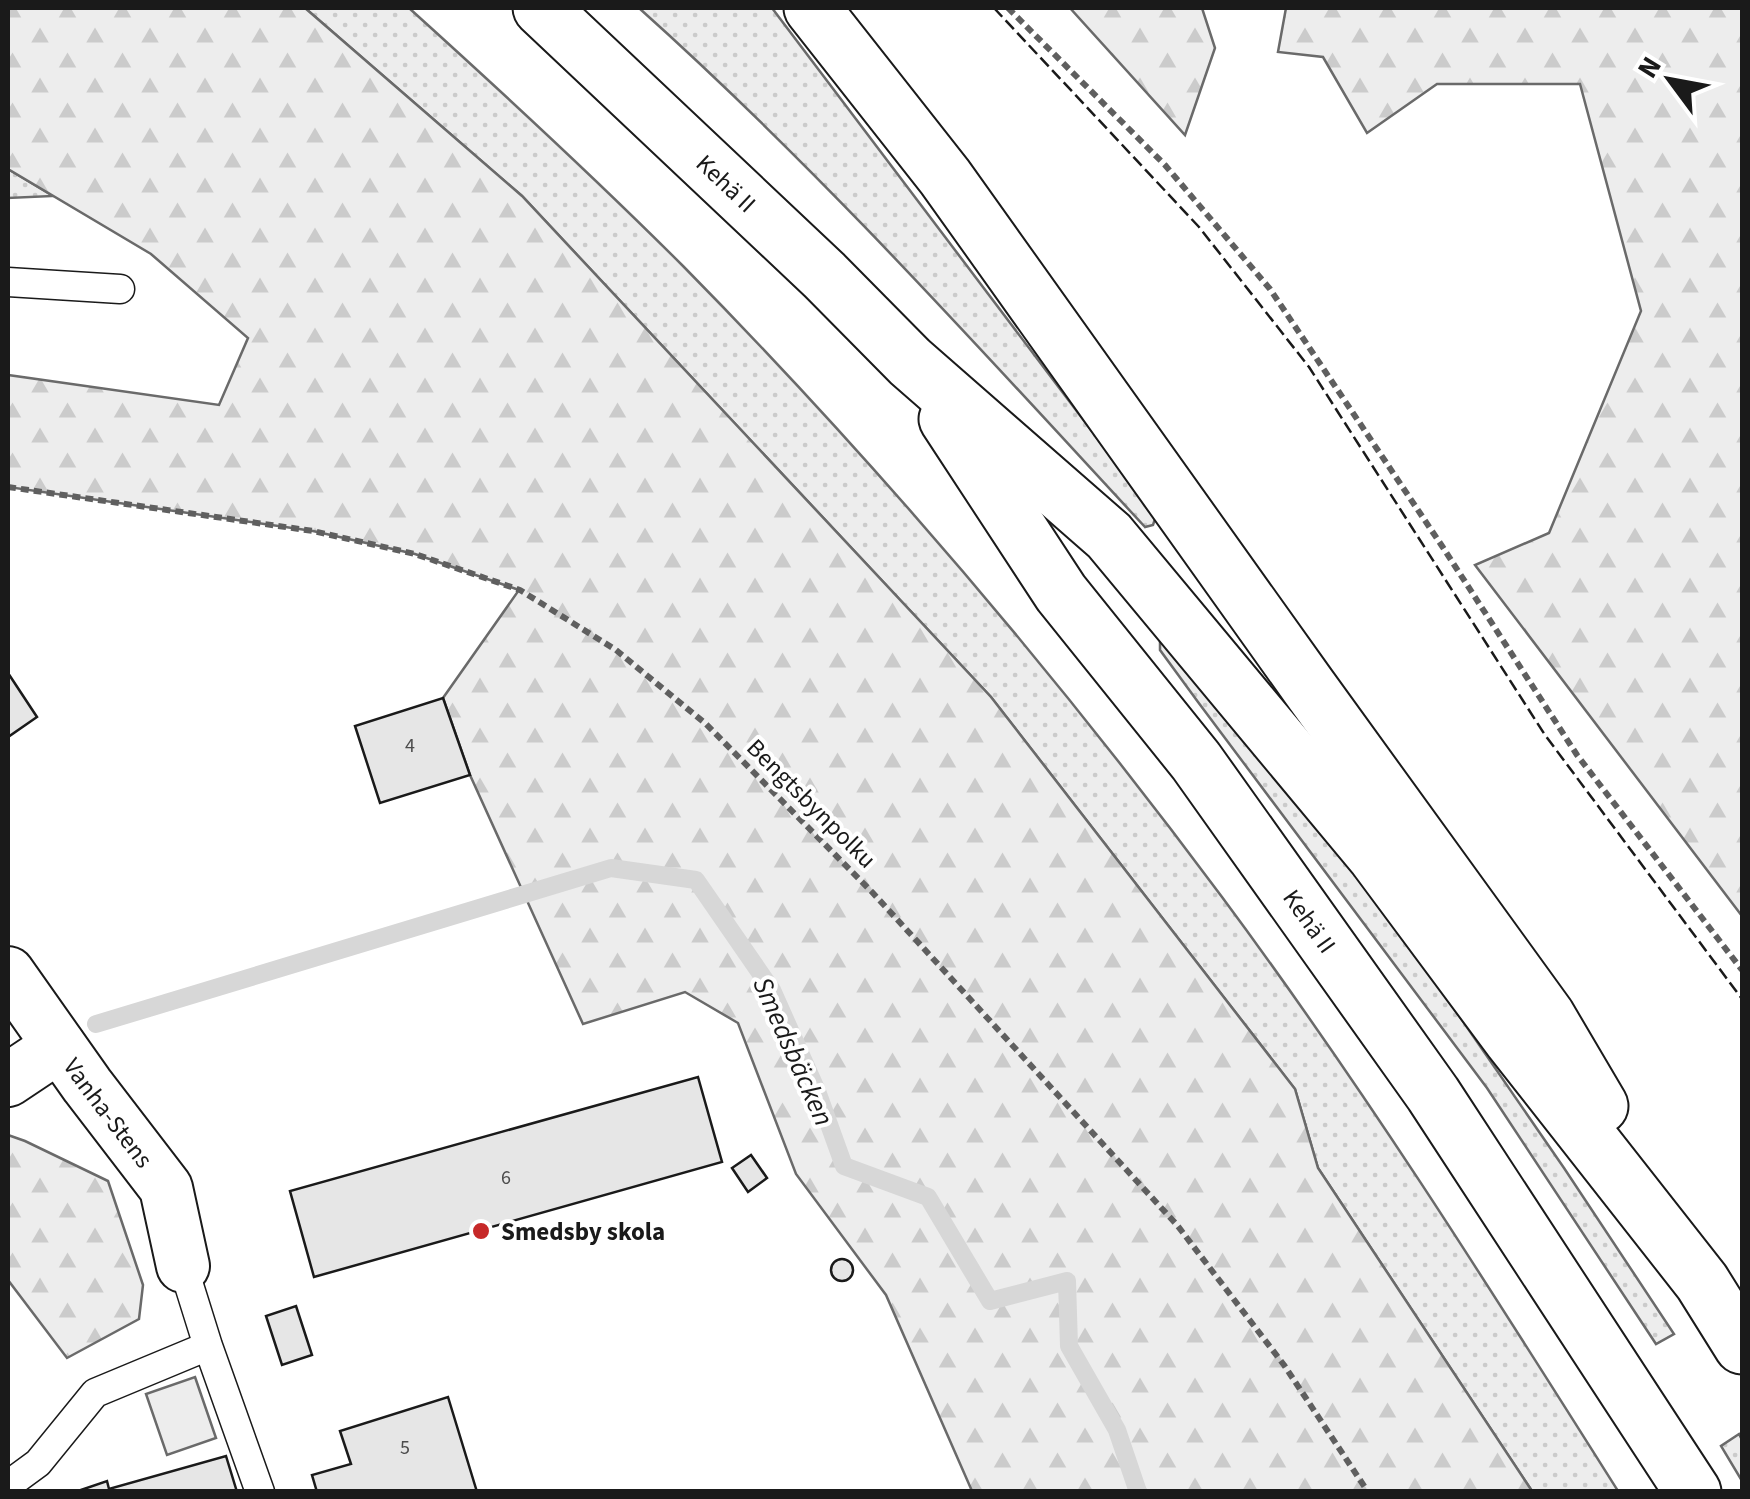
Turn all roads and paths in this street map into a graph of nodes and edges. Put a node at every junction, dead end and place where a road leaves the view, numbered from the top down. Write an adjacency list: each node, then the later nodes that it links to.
1 (541, 8): 6 (highway, Kehä II)
2 (812, 8): 13 (highway)
3 (1008, 8): 8 (path)
4 (8, 282): 5 (lane)
5 (120, 289)
6 (910, 362): 13 (highway, Kehä II); 19 (highway, Kehä II)
7 (8, 487): 18 (path, Bengtsbynpolku)
8 (1742, 970)
9 (8, 973): 10 (street, Vanha-Stens)
10 (59, 1046): 11 (street); 12 (street, Vanha-Stens)
11 (8, 1080)
12 (183, 1266): 14 (lane)
13 (1702, 1282): 15 (highway, Kehä II)
14 (208, 1346): 16 (lane); 17 (lane)
15 (1742, 1346)
16 (8, 1485)
17 (260, 1492)
18 (1368, 1492)
19 (1693, 1492)

